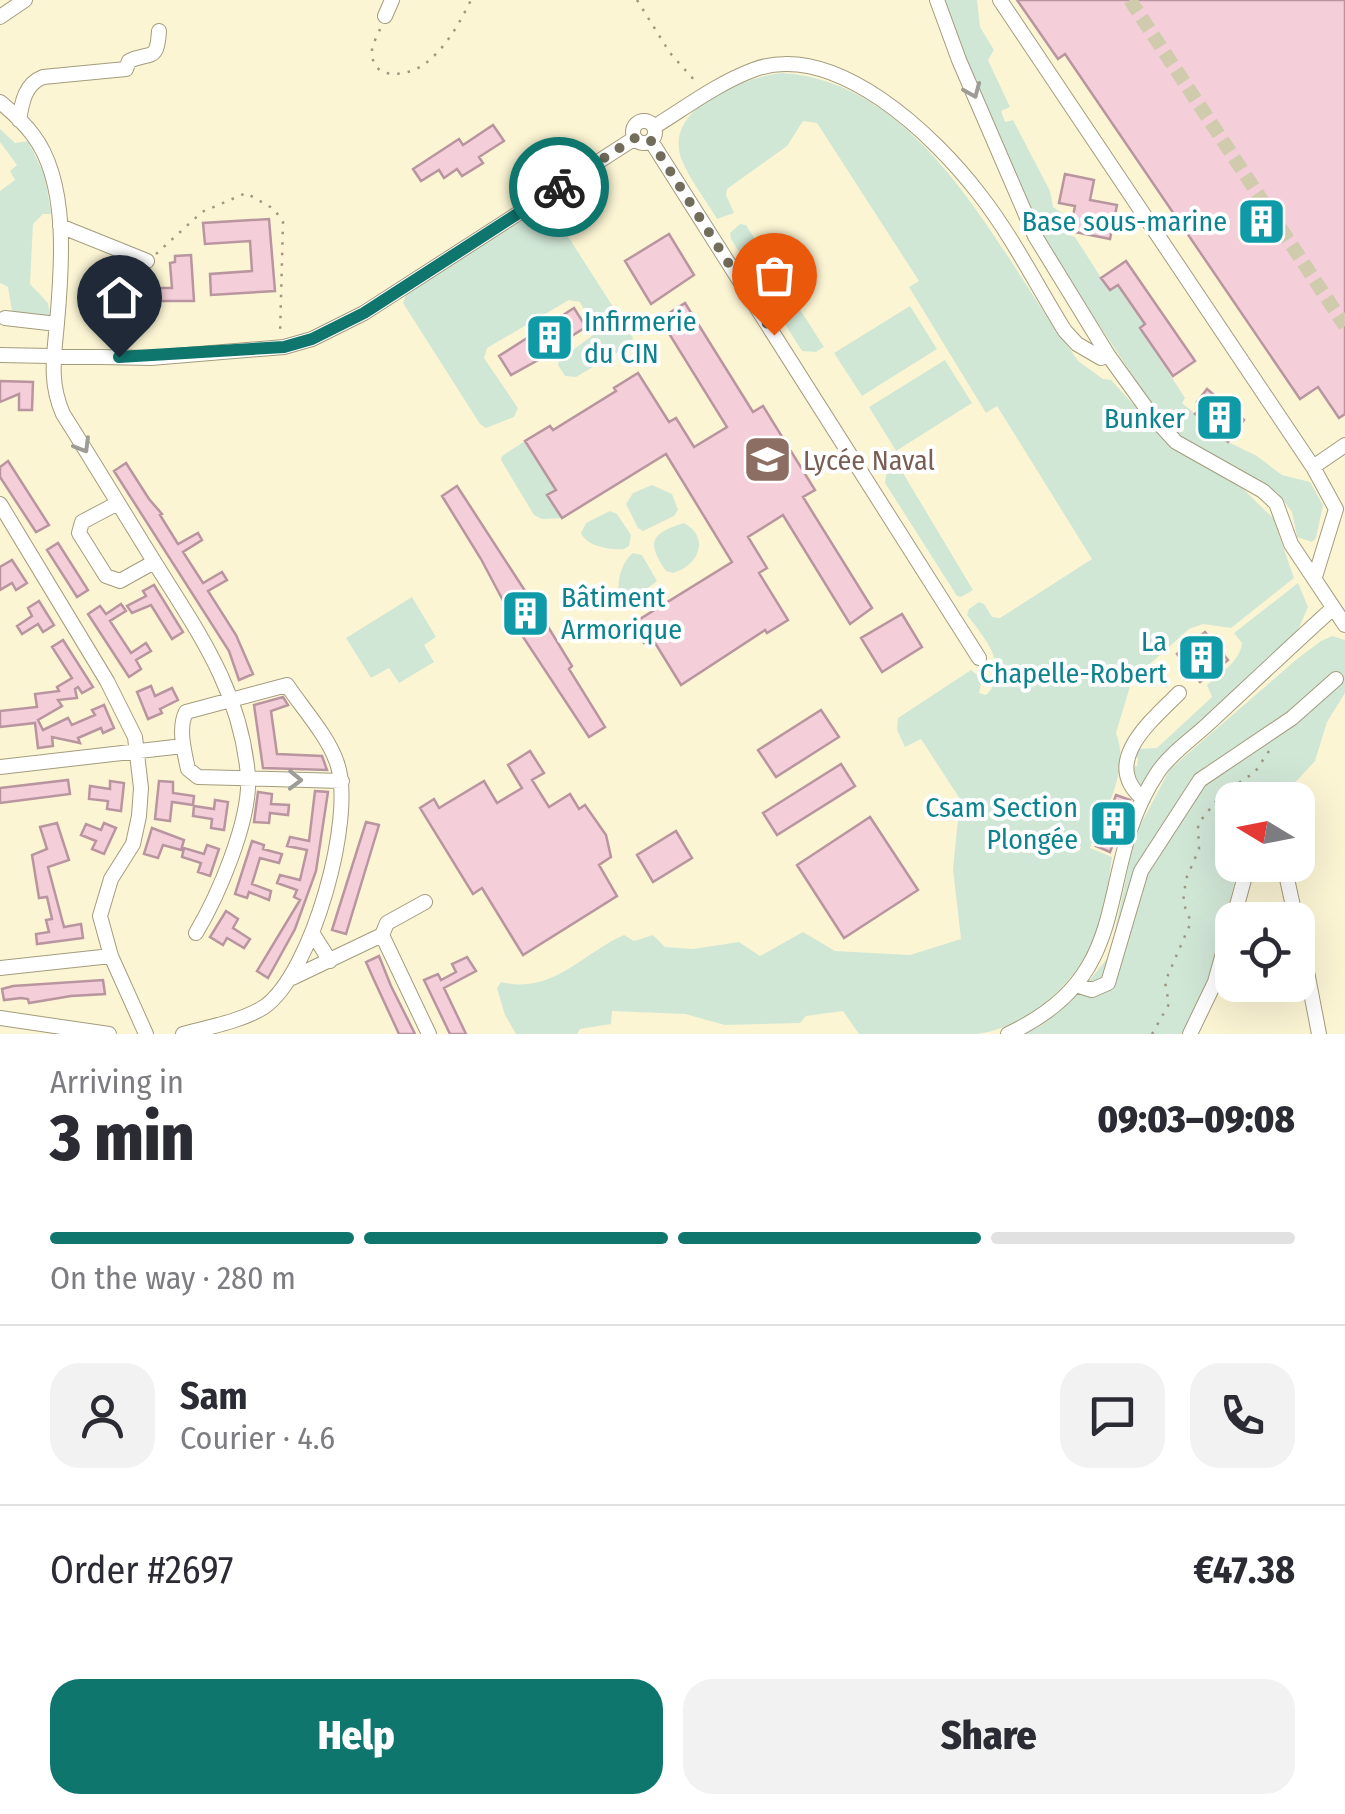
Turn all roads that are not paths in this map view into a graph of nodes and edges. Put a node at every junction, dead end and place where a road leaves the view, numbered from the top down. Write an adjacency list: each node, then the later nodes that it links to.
1 (24, 0): 5 (street)
2 (392, 0): 6 (street)
3 (938, 0): 16 (street, one-way to 16)
4 (1000, 0): 19 (street)
5 (0, 16)
6 (385, 16)
7 (159, 31): 9 (street)
8 (0, 102): 9 (street)
9 (18, 120): 11 (street)
10 (652, 134): 16 (street); 17 (street); 26 (street)
11 (60, 226): 12 (street); 14 (street)
12 (147, 261)
13 (6, 318): 14 (street)
14 (57, 324): 17 (street)
15 (0, 355): 17 (street)
16 (1108, 355): 23 (street)
17 (55, 356): 21 (street, one-way to 21)
18 (1345, 445): 19 (street)
19 (1314, 466): 23 (street)
20 (0, 504): 31 (street)
21 (118, 504): 22 (street); 22 (street)
22 (154, 562): 29 (street)
23 (1315, 577): 24 (street)
24 (1332, 609): 25 (street); 35 (street)
25 (1345, 625)
26 (979, 658)
27 (1336, 679): 45 (street)
28 (1179, 693): 35 (street)
29 (233, 698): 30 (street); 33 (street); 34 (street)
30 (184, 746): 31 (street); 33 (street)
31 (137, 752): 32 (street); 40 (street)
32 (0, 767)
33 (248, 779): 34 (street, one-way to 34); 37 (street)
34 (342, 781): 38 (street)
35 (1143, 799): 45 (street)
36 (425, 902): 39 (street)
37 (196, 933)
38 (313, 934): 41 (street); 43 (street)
39 (382, 936): 41 (street); 51 (street)
40 (111, 956): 42 (street); 49 (street)
41 (330, 962): 43 (street)
42 (0, 968)
43 (292, 978): 50 (street)
44 (1215, 984): 53 (street)
45 (1076, 985): 52 (street)
46 (1313, 1002): 54 (street)
47 (0, 1018): 48 (street)
48 (109, 1034)
49 (146, 1034)
50 (183, 1034)
51 (429, 1034)
52 (1008, 1034)
53 (1190, 1034)
54 (1319, 1034)

